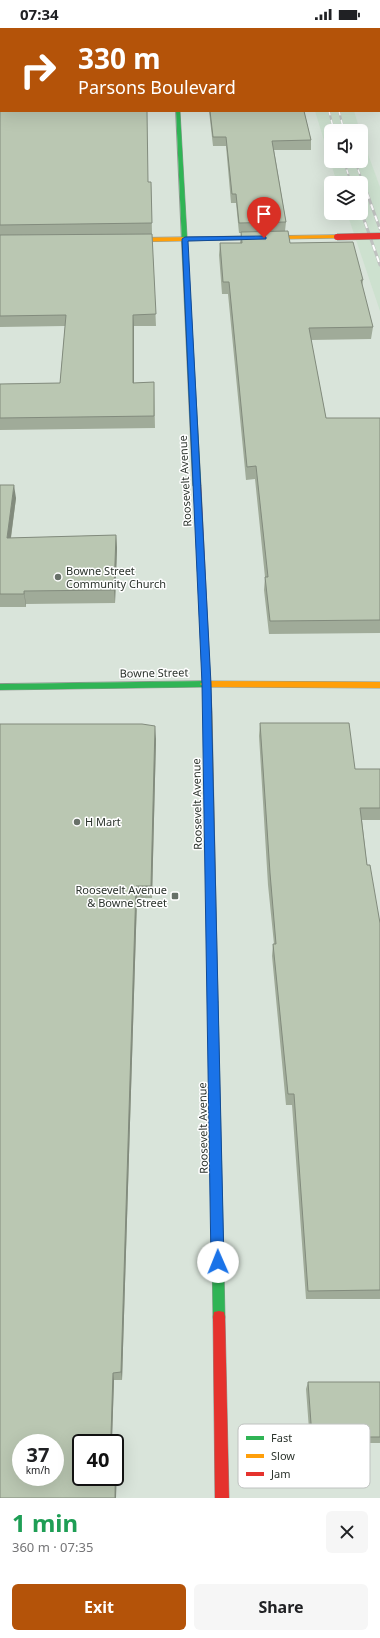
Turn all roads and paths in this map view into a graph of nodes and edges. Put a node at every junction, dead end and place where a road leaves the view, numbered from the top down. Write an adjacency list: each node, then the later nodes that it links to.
1 (178, 112): 3 (street, Roosevelt Avenue)
2 (380, 236): 3 (street, bridge)
3 (185, 239): 4 (street); 5 (street, Roosevelt Avenue)
4 (113, 240)
5 (207, 684): 6 (street, Bowne Street); 7 (street, Bowne Street); 8 (street, Roosevelt Avenue)
6 (380, 685)
7 (0, 687)
8 (222, 1498)

